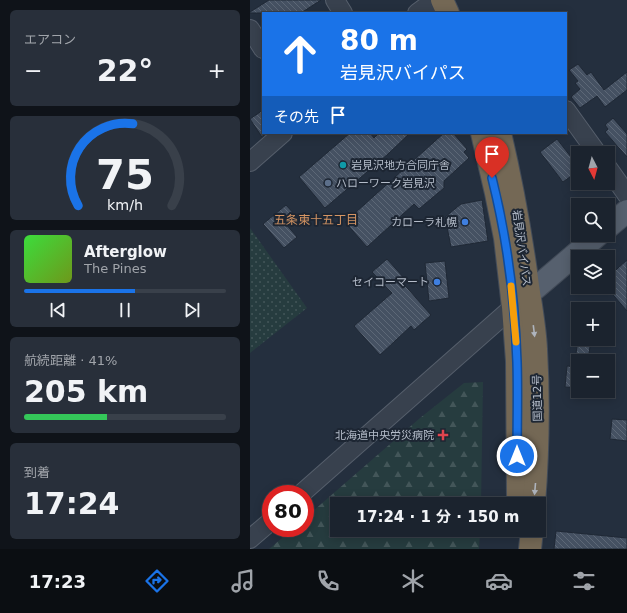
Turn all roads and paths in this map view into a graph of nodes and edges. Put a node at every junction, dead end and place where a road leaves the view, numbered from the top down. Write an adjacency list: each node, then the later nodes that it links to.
1 (334, 0): 4 (street)
2 (435, 0): 5 (street)
3 (442, 0): 6 (highway)
4 (342, 12)
5 (418, 12)
6 (448, 12)
7 (250, 29): 8 (street)
8 (262, 47)
9 (567, 111): 13 (street)
10 (282, 134): 14 (street)
11 (482, 134): 20 (highway, 岩見沢バイパス)
12 (500, 134): 20 (highway, 岩見沢バイパス)
13 (592, 146)
14 (250, 162)
15 (615, 178): 16 (street)
16 (627, 195)
17 (627, 211): 18 (main road)
18 (615, 221)
19 (590, 242): 20 (main road)
20 (521, 300): 21 (street); 22 (highway, 国道12号); 23 (highway, 国道12号, one-way to 23)
21 (311, 485)
22 (518, 497)
23 (535, 497)
24 (262, 528): 27 (street)
25 (519, 537): 28 (highway)
26 (531, 537): 29 (highway)
27 (250, 539)
28 (519, 549)
29 (530, 549)

